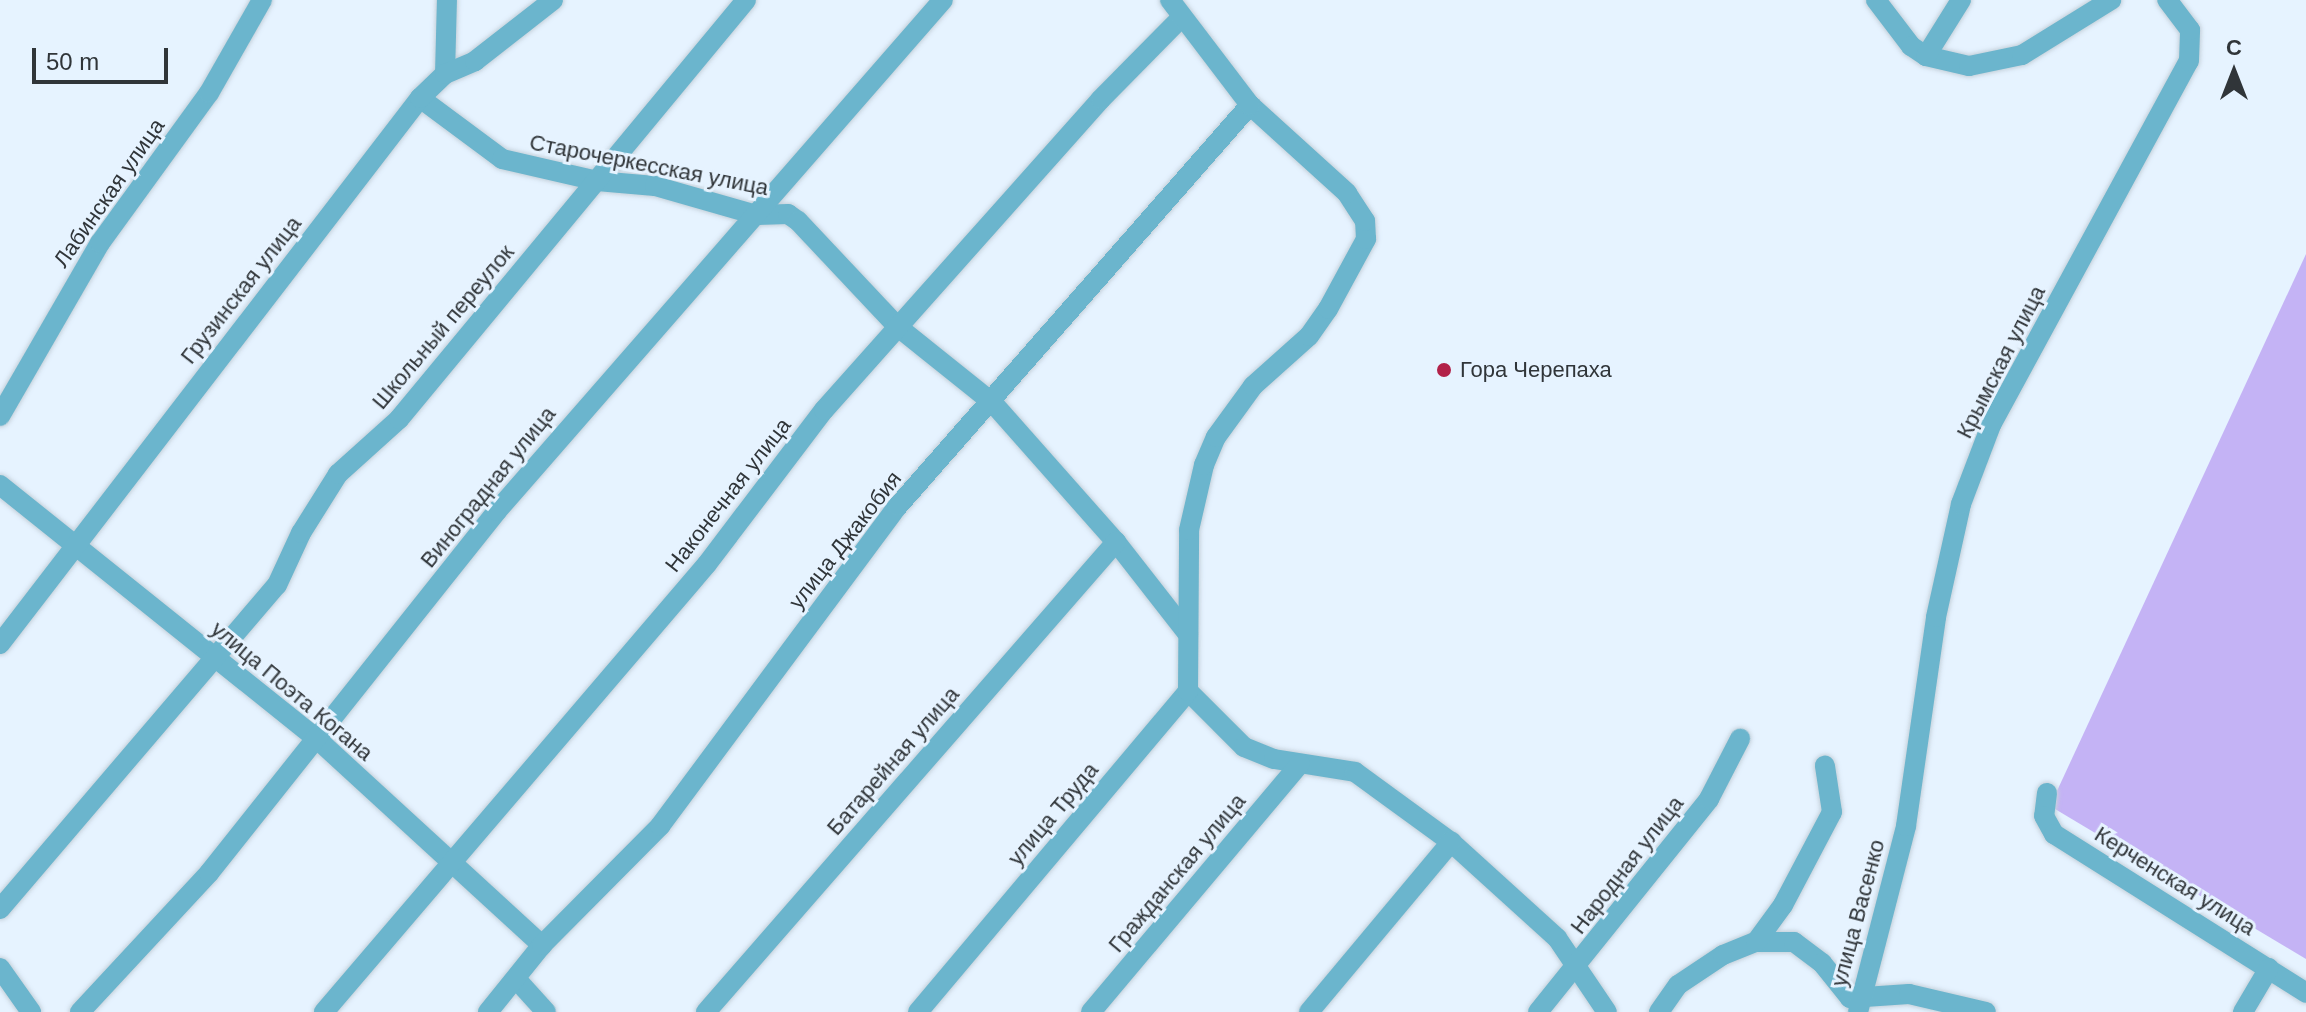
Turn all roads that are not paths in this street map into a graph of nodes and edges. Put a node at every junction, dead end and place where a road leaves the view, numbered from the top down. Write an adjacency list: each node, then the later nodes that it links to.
1 (262, 0): 19 (street, Лабинская улица)
2 (447, 0): 12 (street)
3 (553, 0): 12 (street, Грузинская улица)
4 (746, 0): 15 (street, Школьный переулок)
5 (943, 0): 16 (street, Виноградная улица)
6 (1876, 0): 11 (street)
7 (1961, 0): 11 (street)
8 (2111, 0): 11 (street)
9 (2167, 0): 32 (street, Крымская улица)
10 (1176, 9): 14 (street); 17 (street, Наконечная улица)
11 (1926, 56)
12 (445, 74): 13 (street, Грузинская улица)
13 (420, 98): 15 (street, Старочеркесская улица); 22 (street, Грузинская улица)
14 (1250, 105): 18 (street, улица Джакобия); 23 (street)
15 (597, 181): 16 (street, Старочеркесская улица); 25 (street, Школьный переулок)
16 (757, 215): 17 (street, Старочеркесская улица); 28 (street, Виноградная улица)
17 (898, 327): 18 (street, Старочеркесская улица); 34 (street, Наконечная улица)
18 (993, 403): 21 (street, Старочеркесская улица); 37 (street, улица Джакобия)
19 (2, 408)
20 (0, 485): 22 (street, улица Поэта Когана)
21 (1116, 542): 23 (street, Старочеркесская улица); 49 (street, Батарейная улица)
22 (75, 547): 24 (street, Грузинская улица); 25 (street, улица Поэта Когана)
23 (1188, 634): 26 (street)
24 (0, 644)
25 (218, 659): 28 (street, улица Поэта Когана); 35 (street, Школьный переулок)
26 (1188, 691): 29 (street); 50 (street, улица Труда)
27 (1740, 739): 38 (street, Народная улица)
28 (318, 740): 34 (street, улица Поэта Когана); 45 (street, Виноградная улица)
29 (1300, 764): 33 (street); 51 (street, Гражданская улица)
30 (1825, 766): 36 (street)
31 (2047, 793): 40 (street, Керченская улица)
32 (1906, 826): 43 (street, улица Васенко)
33 (1451, 842): 38 (street); 52 (street)
34 (452, 863): 37 (street, улица Поэта Когана); 46 (street, Наконечная улица)
35 (0, 909)
36 (1756, 942): 43 (street); 55 (street)
37 (542, 945): 41 (street, улица Джакобия)
38 (1577, 967): 53 (street, Народная улица); 54 (street)
39 (0, 968): 44 (street)
40 (2269, 968): 42 (street, Керченская улица); 57 (street)
41 (517, 980): 47 (street, улица Джакобия); 48 (street)
42 (2306, 993)
43 (1859, 1006): 56 (street)
44 (31, 1012)
45 (80, 1012)
46 (324, 1012)
47 (488, 1012)
48 (546, 1012)
49 (706, 1012)
50 (918, 1012)
51 (1091, 1012)
52 (1309, 1012)
53 (1538, 1012)
54 (1607, 1012)
55 (1659, 1012)
56 (1986, 1012)
57 (2243, 1012)

